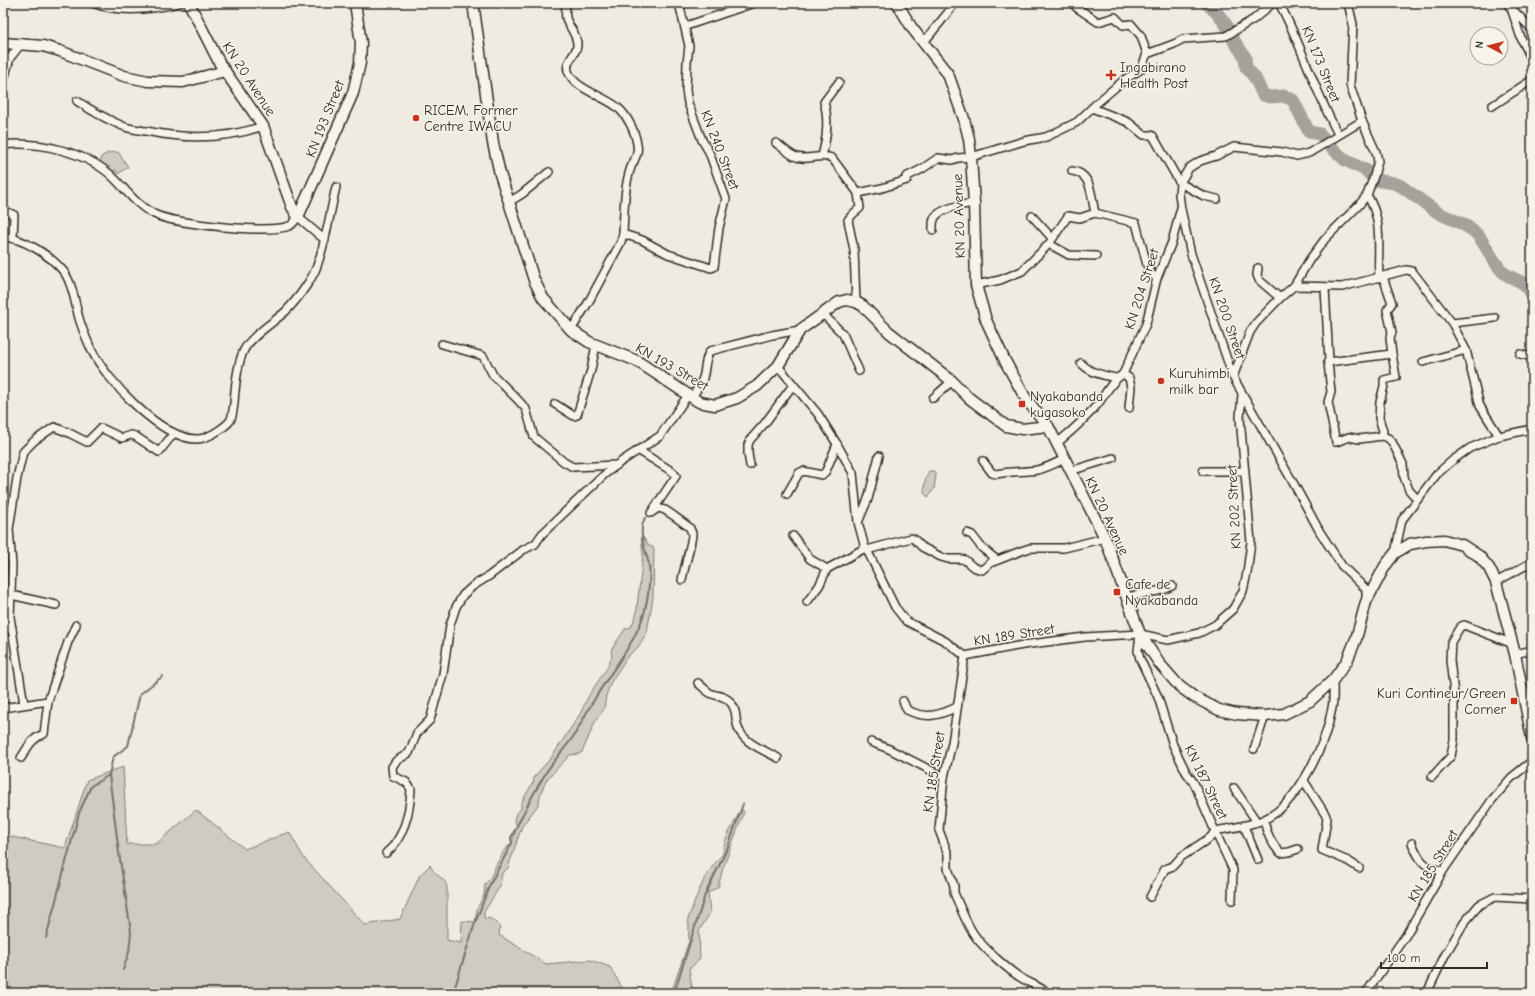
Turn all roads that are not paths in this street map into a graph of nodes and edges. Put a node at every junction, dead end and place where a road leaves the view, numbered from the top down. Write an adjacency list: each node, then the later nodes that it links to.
1 (92, 3): 2 (street)
2 (179, 3)
3 (189, 3): 23 (street, KN 20 Avenue)
4 (355, 3): 50 (street, KN 193 Street)
5 (473, 3): 44 (street, KN 193 Street)
6 (566, 3): 52 (street)
7 (679, 3): 16 (street, KN 240 Street)
8 (754, 3): 16 (street)
9 (898, 3): 18 (street, KN 20 Avenue)
10 (955, 3): 18 (street)
11 (1073, 3): 21 (street)
12 (1273, 3): 21 (street)
13 (1279, 3): 32 (street, KN 173 Street)
14 (1348, 3): 30 (street)
15 (1509, 6): 17 (street); 22 (street)
16 (686, 26): 52 (street, KN 240 Street)
17 (1532, 29)
18 (924, 42): 36 (street, KN 20 Avenue)
19 (3, 43): 20 (street)
20 (22, 44): 23 (street); 26 (street)
21 (1147, 54): 29 (street)
22 (1532, 60)
23 (225, 71): 31 (street, KN 20 Avenue)
24 (1532, 80): 28 (street)
25 (839, 82): 35 (street)
26 (3, 84)
27 (77, 101): 31 (street)
28 (1492, 106)
29 (1092, 108): 36 (street); 39 (street)
30 (1362, 121): 32 (street); 42 (street)
31 (263, 126): 50 (street, KN 20 Avenue)
32 (1338, 134): 39 (street)
33 (776, 143): 35 (street)
34 (3, 145): 50 (street)
35 (822, 156): 41 (street)
36 (971, 157): 41 (street); 45 (street, KN 20 Avenue)
37 (1072, 171): 48 (street)
38 (549, 172): 44 (street)
39 (1180, 183): 43 (street); 46 (street, KN 200 Street)
40 (336, 187): 55 (street)
41 (858, 193): 65 (street)
42 (1367, 195): 59 (street); 62 (street)
43 (1217, 199)
44 (509, 202): 69 (street, KN 193 Street)
45 (974, 203): 51 (street); 61 (street, KN 20 Avenue)
46 (1181, 209): 60 (street, KN 204 Street); 83 (street, KN 200 Street)
47 (3, 210): 54 (street)
48 (1095, 213): 56 (street); 60 (street)
49 (1032, 216): 56 (street)
50 (298, 217): 55 (street)
51 (932, 230)
52 (623, 234): 69 (street)
53 (3, 237): 54 (street)
54 (13, 238): 94 (street)
55 (325, 240): 94 (street)
56 (1051, 241): 57 (street); 61 (street)
57 (1096, 256)
58 (1258, 268): 64 (street)
59 (1381, 277): 63 (street); 68 (street); 74 (street)
60 (1157, 278): 82 (street, KN 204 Street)
61 (976, 285): 92 (street, KN 20 Avenue)
62 (1294, 286): 63 (street); 64 (street)
63 (1325, 288): 77 (street)
64 (1280, 298): 83 (street)
65 (856, 302): 66 (street, KN 193 Street); 85 (street)
66 (822, 313): 70 (street, KN 193 Street); 81 (street)
67 (1495, 318): 68 (street)
68 (1452, 323): 73 (street)
69 (571, 330): 72 (street, KN 193 Street)
70 (800, 330): 80 (street, KN 193 Street); 88 (street)
71 (442, 344): 104 (street)
72 (596, 344): 88 (street, KN 193 Street); 90 (street)
73 (1466, 350): 78 (street); 96 (street)
74 (1392, 354): 77 (street); 95 (street)
75 (1520, 354): 76 (street)
76 (1532, 357)
77 (1328, 362): 95 (street)
78 (1423, 362)
79 (1081, 363): 84 (street)
80 (778, 366): 86 (street, KN 189 Street); 88 (street, KN 193 Street)
81 (859, 371)
82 (1123, 374): 84 (street); 91 (street)
83 (1233, 377): 87 (street, KN 200 Street)
84 (1115, 378): 97 (street)
85 (952, 381): 89 (street); 92 (street)
86 (793, 384): 98 (street, KN 189 Street); 105 (street)
87 (1242, 394): 108 (street, KN 202 Street); 127 (street, KN 200 Street)
88 (690, 397): 99 (street)
89 (933, 398)
90 (555, 404)
91 (1129, 408)
92 (1048, 426): 97 (street, KN 20 Avenue)
93 (1532, 429): 96 (street)
94 (174, 433): 112 (street)
95 (1382, 436): 110 (street)
96 (1499, 436): 110 (street)
97 (1057, 443): 102 (street, KN 20 Avenue)
98 (838, 444): 109 (street); 111 (street, KN 189 Street)
99 (638, 450): 104 (street); 121 (street)
100 (879, 456): 111 (street)
101 (1113, 458): 106 (street)
102 (1064, 459): 103 (street); 106 (street, KN 20 Avenue)
103 (983, 461)
104 (617, 465): 160 (street)
105 (750, 465)
106 (1070, 471): 115 (street, KN 20 Avenue)
107 (1203, 471): 108 (street)
108 (1245, 471): 132 (street, KN 202 Street)
109 (787, 494)
110 (1417, 499): 117 (street)
111 (858, 522): 116 (street, KN 189 Street)
112 (6, 529): 124 (street)
113 (967, 533): 118 (street)
114 (793, 536): 120 (street)
115 (1105, 538): 118 (street); 125 (street, KN 20 Avenue)
116 (866, 549): 118 (street); 120 (street); 135 (street, KN 189 Street)
117 (1395, 553): 122 (street, KN 20 Avenue); 127 (street, KN 20 Avenue)
118 (997, 560)
119 (1532, 562): 122 (street)
120 (827, 569): 126 (street)
121 (682, 580)
122 (1496, 582): 133 (street, KN 20 Avenue)
123 (1172, 586): 125 (street)
124 (11, 595): 128 (street); 130 (street)
125 (1126, 597): 132 (street, KN 20 Avenue)
126 (807, 602)
127 (1366, 602): 136 (street, KN 20 Avenue)
128 (56, 605)
129 (76, 625): 138 (street)
130 (12, 628): 131 (street); 140 (street)
131 (3, 630)
132 (1140, 634): 135 (street, KN 189 Street); 143 (street, KN 20 Avenue); 157 (street, KN 187 Street)
133 (1514, 649): 134 (street); 144 (street, KN 20 Avenue); 151 (street)
134 (1532, 650)
135 (965, 656): 141 (street, KN 185 Street)
136 (1333, 680): 143 (street, KN 20 Avenue); 152 (street, KN 187 Street)
137 (698, 683): 148 (street)
138 (48, 701): 140 (street); 147 (street)
139 (903, 701): 141 (street)
140 (24, 704): 142 (street)
141 (957, 707): 150 (street, KN 185 Street)
142 (3, 708)
143 (1265, 716): 146 (street)
144 (1532, 738)
145 (871, 742): 150 (street)
146 (1254, 749)
147 (21, 758)
148 (778, 758)
149 (1532, 761): 163 (street, KN 185 Street)
150 (944, 777): 167 (street, KN 185 Street)
151 (1432, 777)
152 (1304, 781): 154 (street, KN 187 Street); 162 (street)
153 (1234, 788): 155 (street)
154 (1264, 819): 155 (street, KN 187 Street); 159 (street)
155 (1257, 822): 156 (street, KN 187 Street)
156 (1244, 826): 157 (street, KN 187 Street); 161 (street)
157 (1215, 831): 164 (street); 166 (street)
158 (1412, 843): 163 (street)
159 (1298, 849)
160 (386, 853)
161 (1258, 860)
162 (1359, 868)
163 (1443, 871): 168 (street, KN 185 Street)
164 (1150, 897)
165 (1532, 899): 169 (street)
166 (1232, 900)
167 (1048, 993)
168 (1366, 993)
169 (1427, 993)

